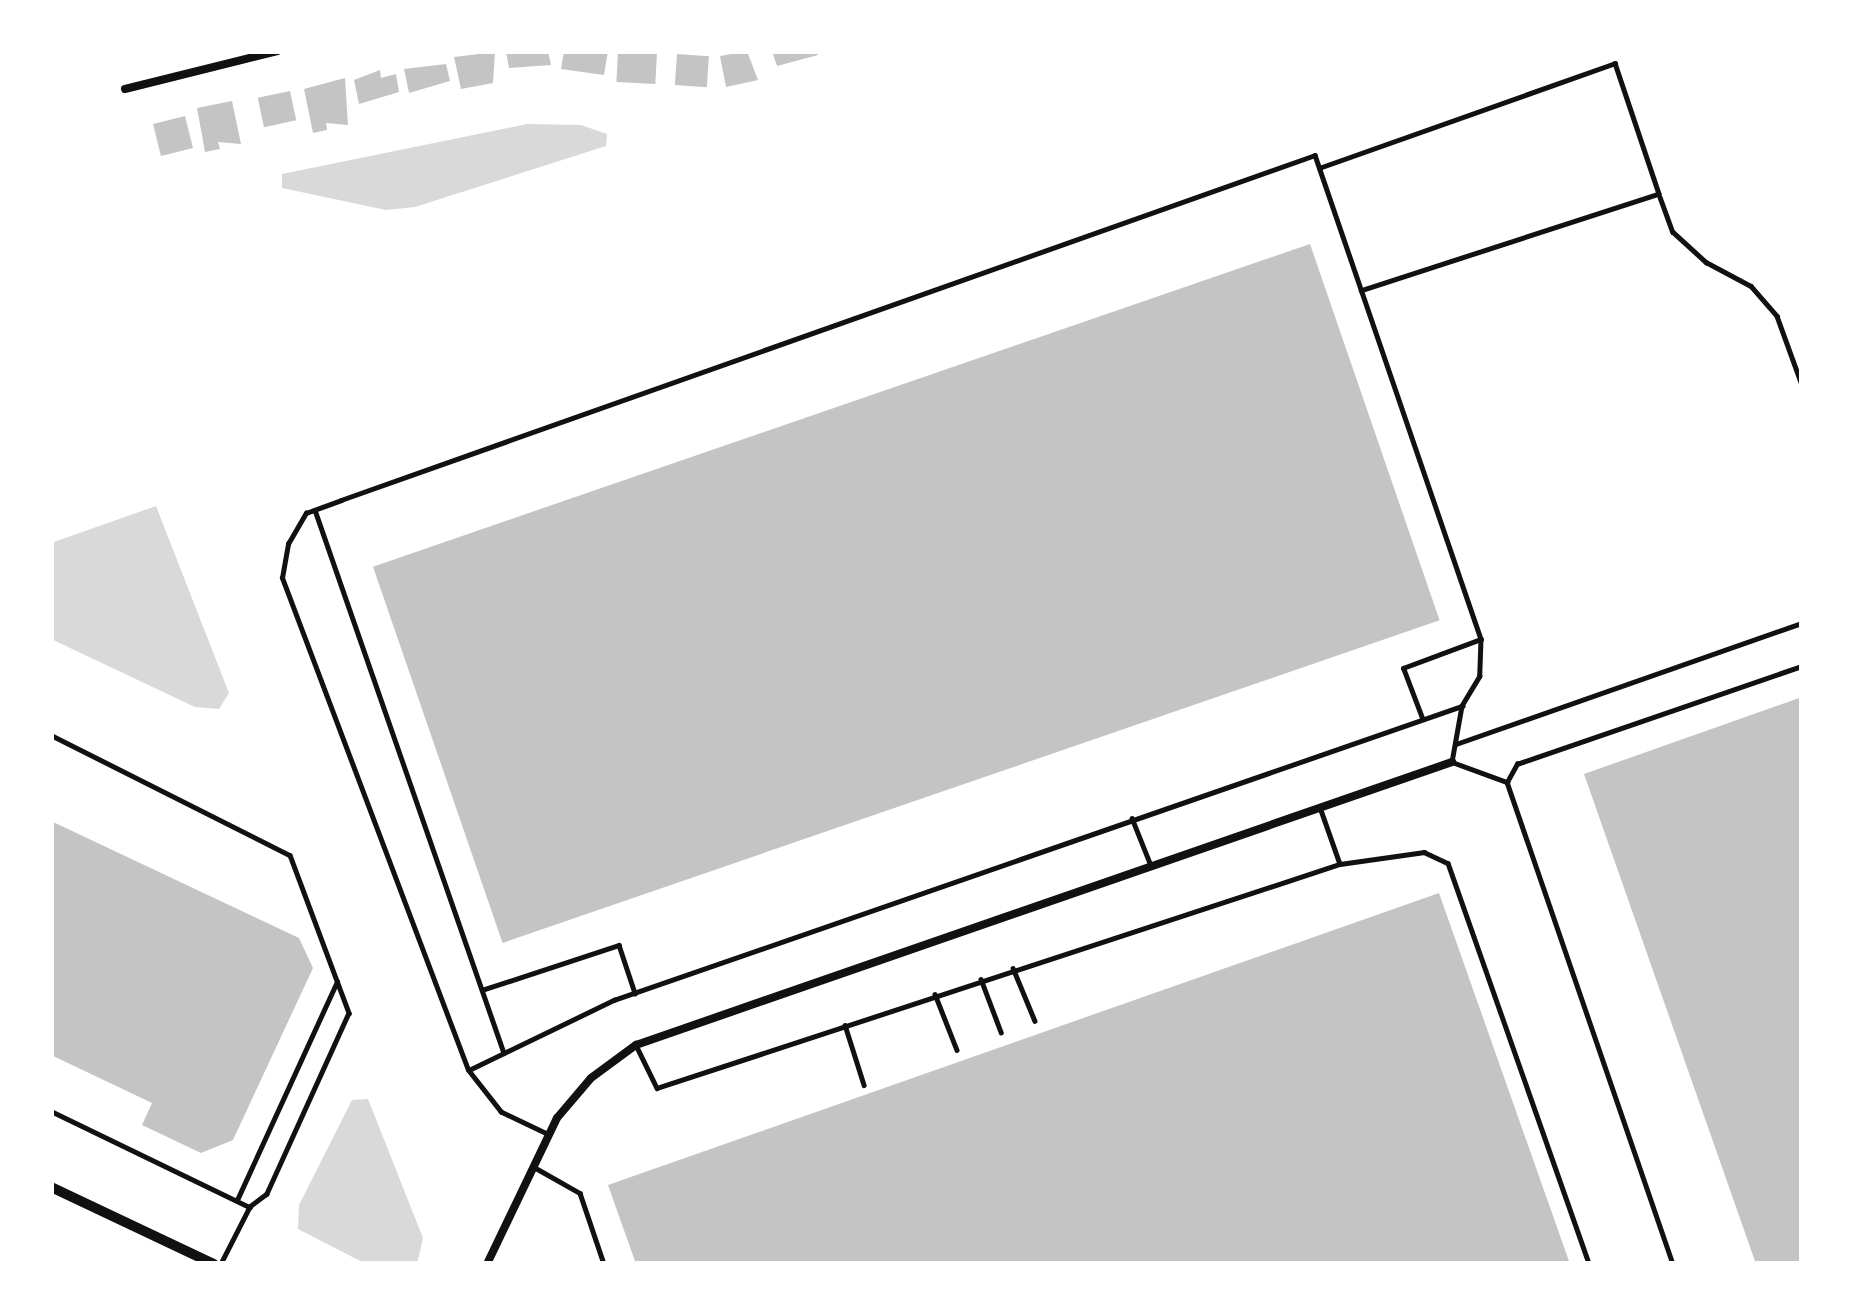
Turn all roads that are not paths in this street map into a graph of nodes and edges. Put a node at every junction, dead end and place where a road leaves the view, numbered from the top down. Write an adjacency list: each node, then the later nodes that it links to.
1 (218, 51): 3 (street)
2 (277, 51): 3 (street)
3 (220, 63): 4 (street)
4 (125, 89)
5 (1319, 168): 6 (lane); 7 (lane); 9 (lane)
6 (1659, 194): 7 (lane); 8 (lane)
7 (1361, 291): 11 (lane)
8 (1802, 385)
9 (315, 510): 26 (lane); 35 (lane)
10 (1802, 623): 16 (lane)
11 (1481, 639): 13 (lane); 14 (lane)
12 (1802, 666): 18 (lane)
13 (1462, 706): 14 (lane); 16 (lane)
14 (1422, 718): 20 (lane)
15 (51, 735): 25 (lane)
16 (1455, 744): 17 (lane)
17 (1452, 761): 18 (lane); 19 (street)
18 (1507, 782): 47 (lane)
19 (1319, 804): 21 (street); 22 (lane)
20 (1132, 818): 21 (lane); 27 (lane)
21 (1150, 863): 32 (street)
22 (1340, 864): 23 (lane); 46 (lane)
23 (1013, 968): 24 (lane); 29 (lane)
24 (981, 979): 28 (lane); 31 (lane)
25 (337, 982): 41 (lane); 42 (lane)
26 (482, 991): 27 (lane); 34 (lane)
27 (635, 993): 34 (lane)
28 (935, 994): 30 (lane); 33 (lane)
29 (1035, 1021)
30 (845, 1025): 32 (lane); 36 (lane)
31 (1001, 1032)
32 (637, 1045): 38 (street)
33 (957, 1050)
34 (504, 1053): 35 (lane)
35 (468, 1070): 38 (lane)
36 (864, 1084)
37 (51, 1112): 41 (lane)
38 (549, 1135): 39 (street)
39 (534, 1167): 44 (street); 45 (lane)
40 (51, 1187): 43 (street)
41 (237, 1200): 42 (lane)
42 (250, 1207): 43 (lane)
43 (218, 1264)
44 (488, 1264)
45 (604, 1264)
46 (1589, 1264)
47 (1673, 1264)

